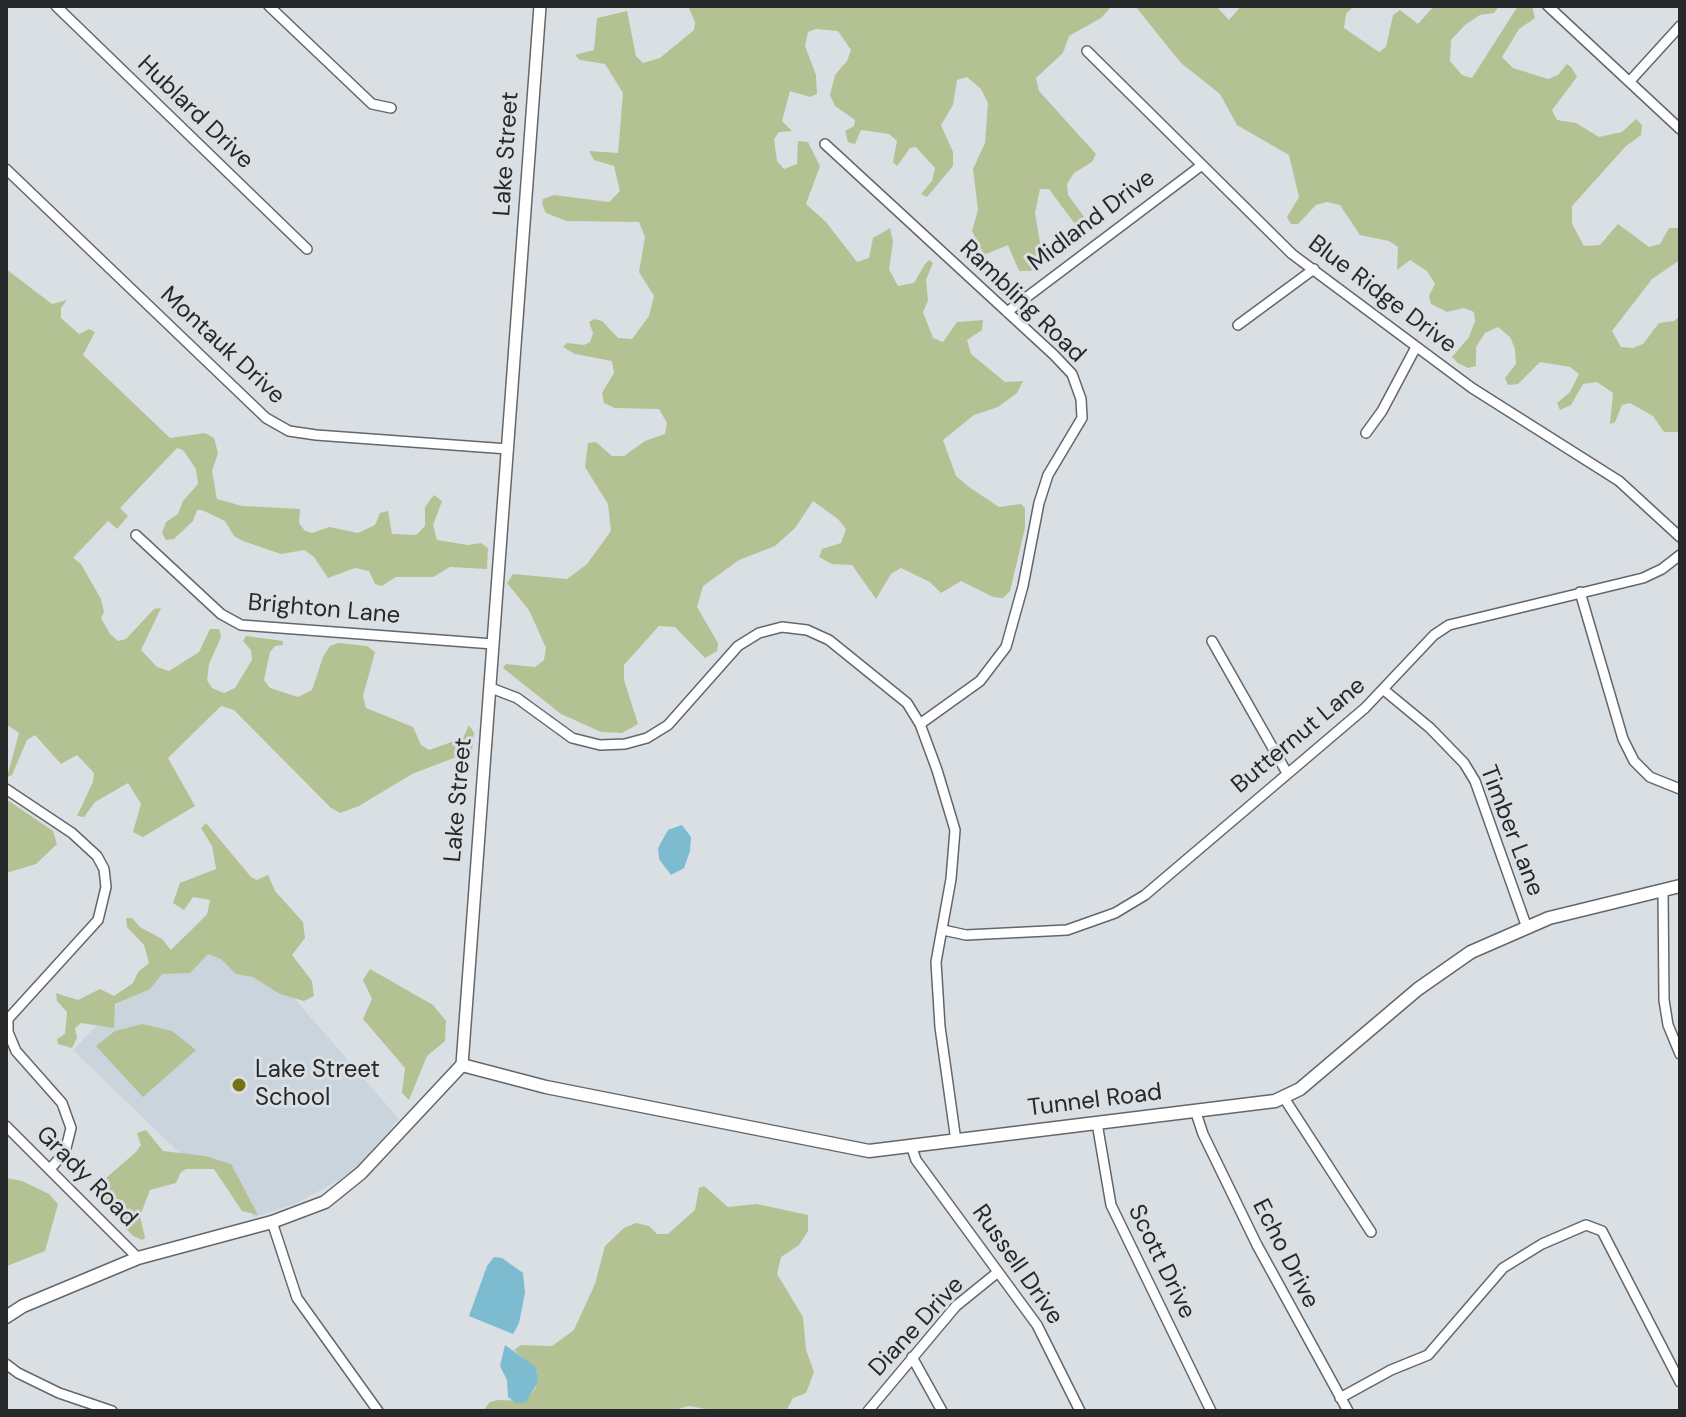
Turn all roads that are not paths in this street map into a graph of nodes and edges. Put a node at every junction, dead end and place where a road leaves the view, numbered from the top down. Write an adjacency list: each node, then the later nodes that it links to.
1 (56, 6): 13 (street, Hublard Drive)
2 (269, 6): 8 (street)
3 (540, 6): 19 (street, Lake Street)
4 (1548, 6): 7 (street)
5 (1680, 26): 7 (street)
6 (1087, 51): 11 (street, Blue Ridge Drive)
7 (1630, 81): 9 (street)
8 (391, 108)
9 (1680, 129)
10 (825, 144): 15 (street, Rambling Road)
11 (1202, 165): 14 (street, Blue Ridge Drive); 15 (street, Midland Drive)
12 (6, 169): 19 (street, Montauk Drive)
13 (307, 249)
14 (1314, 269): 16 (street); 17 (street, Blue Ridge Drive)
15 (1007, 312): 28 (street, Rambling Road)
16 (1238, 325)
17 (1416, 347): 18 (street); 21 (street, Blue Ridge Drive)
18 (1366, 433)
19 (508, 449): 25 (street, Lake Street)
20 (136, 535): 25 (street, Brighton Lane)
21 (1680, 537)
22 (1680, 555): 23 (street, Butternut Lane)
23 (1580, 592): 27 (street, Butternut Lane); 31 (street)
24 (1212, 641): 29 (street)
25 (493, 644): 26 (street, Lake Street)
26 (491, 688): 28 (street); 37 (street, Lake Street)
27 (1384, 690): 29 (street, Butternut Lane); 34 (street, Timber Lane)
28 (920, 724): 35 (street)
29 (1287, 773): 35 (street, Butternut Lane)
30 (6, 789): 44 (street)
31 (1680, 789)
32 (1680, 886): 33 (main road, Tunnel Road)
33 (1663, 890): 34 (main road, Tunnel Road); 36 (street)
34 (1526, 925): 38 (main road, Tunnel Road)
35 (943, 930): 42 (street)
36 (1680, 1054)
37 (462, 1065): 43 (main road, Tunnel Road); 45 (main road)
38 (1284, 1098): 39 (main road, Tunnel Road); 46 (street)
39 (1195, 1110): 40 (main road, Tunnel Road); 53 (street, Echo Drive)
40 (1097, 1123): 42 (main road, Tunnel Road); 59 (street, Scott Drive)
41 (6, 1126): 44 (street, Grady Road)
42 (956, 1141): 43 (main road, Tunnel Road)
43 (912, 1148): 48 (street, Russell Drive)
44 (50, 1169): 47 (street, Grady Road)
45 (272, 1222): 47 (main road); 55 (street)
46 (1371, 1232)
47 (138, 1258): 49 (main road)
48 (998, 1272): 50 (street, Diane Drive); 58 (street, Russell Drive)
49 (6, 1317)
50 (912, 1357): 56 (street, Diane Drive); 57 (street)
51 (6, 1364): 54 (street)
52 (1680, 1382): 53 (street)
53 (1340, 1398): 60 (street, Echo Drive)
54 (112, 1411)
55 (378, 1411)
56 (868, 1411)
57 (942, 1411)
58 (1080, 1411)
59 (1211, 1411)
60 (1348, 1411)

